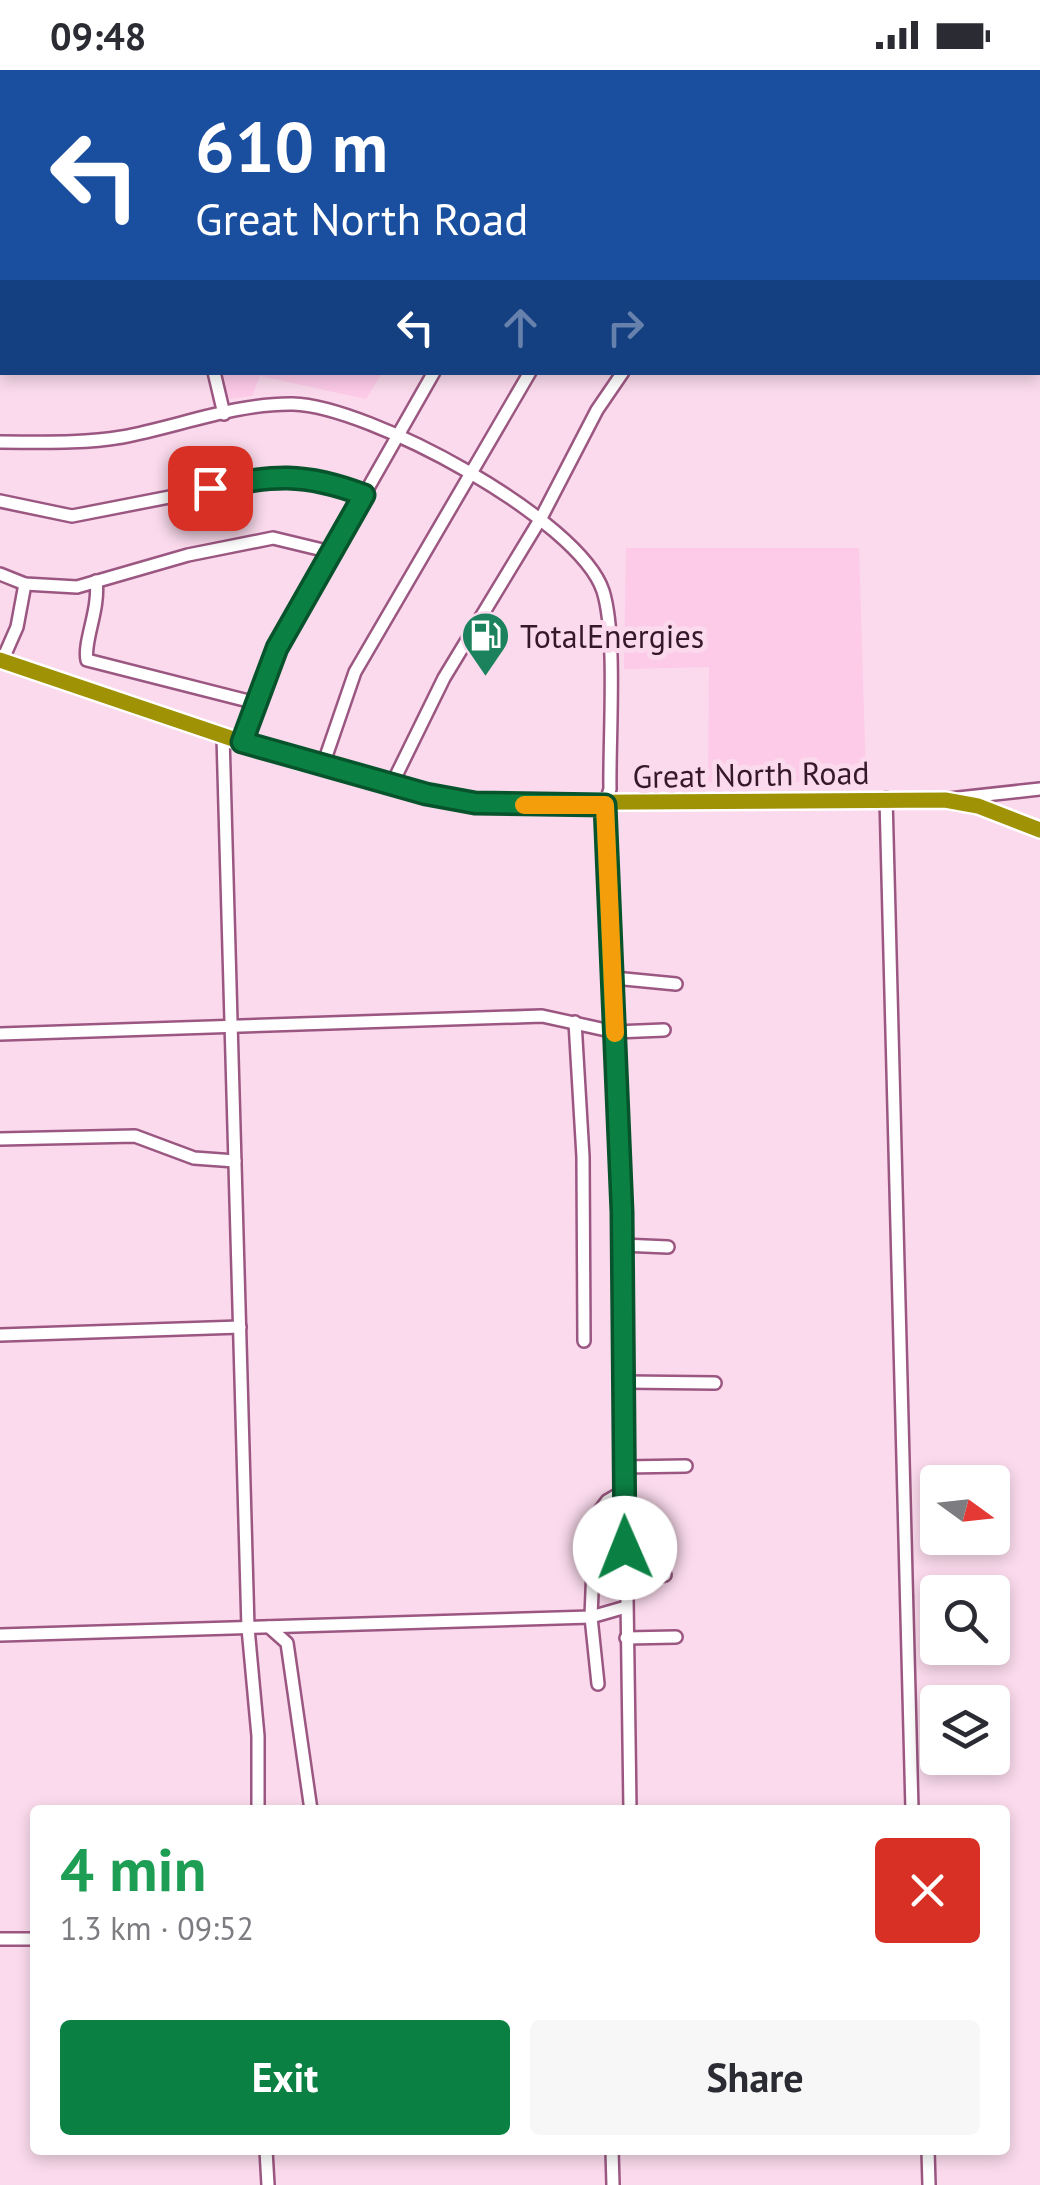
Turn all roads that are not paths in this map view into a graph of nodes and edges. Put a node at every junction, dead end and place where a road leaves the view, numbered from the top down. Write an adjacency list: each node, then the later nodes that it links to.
1 (215, 375): 5 (street)
2 (432, 375): 6 (street)
3 (528, 375): 8 (street)
4 (621, 375): 11 (street)
5 (224, 414): 6 (street); 7 (street)
6 (398, 436): 8 (street); 9 (street)
7 (0, 442)
8 (469, 474): 11 (street); 20 (street)
9 (364, 495): 10 (street); 12 (street)
10 (0, 501)
11 (541, 518): 21 (street); 25 (street)
12 (331, 552): 14 (street); 17 (street)
13 (0, 574): 15 (street)
14 (96, 581): 15 (street); 17 (street)
15 (25, 584): 16 (street)
16 (1, 660): 18 (highway, Great North Road)
17 (256, 703): 19 (street)
18 (223, 736): 19 (highway, Great North Road); 30 (street)
19 (242, 742): 20 (highway, Great North Road)
20 (322, 768): 21 (highway, Great North Road)
21 (391, 786): 25 (highway, Great North Road)
22 (1040, 790): 24 (street)
23 (886, 798): 24 (highway, Great North Road); 25 (highway, Great North Road); 59 (street)
24 (944, 800): 26 (highway, Great North Road)
25 (605, 805): 27 (street)
26 (1040, 830)
27 (614, 978): 28 (street); 32 (street)
28 (676, 984)
29 (574, 1022): 30 (street); 32 (street); 40 (street)
30 (230, 1026): 33 (street); 35 (street)
31 (664, 1030): 32 (street)
32 (615, 1032): 36 (street)
33 (0, 1034)
34 (0, 1139): 35 (street)
35 (235, 1161): 38 (street)
36 (622, 1244): 37 (street); 41 (street)
37 (668, 1246)
38 (240, 1327): 39 (street); 51 (street)
39 (0, 1334)
40 (584, 1341)
41 (625, 1382): 42 (street); 44 (street)
42 (715, 1384)
43 (686, 1466): 44 (street)
44 (624, 1468): 45 (street)
45 (624, 1491): 47 (street); 49 (street)
46 (665, 1576): 47 (street)
47 (625, 1582): 48 (street)
48 (626, 1607): 49 (street); 54 (street)
49 (591, 1617): 50 (street); 55 (street)
50 (269, 1627): 51 (street); 57 (street)
51 (248, 1628): 52 (street); 56 (street)
52 (0, 1635)
53 (676, 1637): 54 (street)
54 (626, 1638): 58 (street)
55 (598, 1684)
56 (258, 1805)
57 (310, 1805)
58 (630, 1805)
59 (912, 1805)
60 (0, 1939): 61 (street)
61 (30, 1939)
62 (266, 2155): 65 (street)
63 (612, 2155): 66 (street)
64 (928, 2155): 67 (street)
65 (268, 2185)
66 (614, 2185)
67 (929, 2185)

